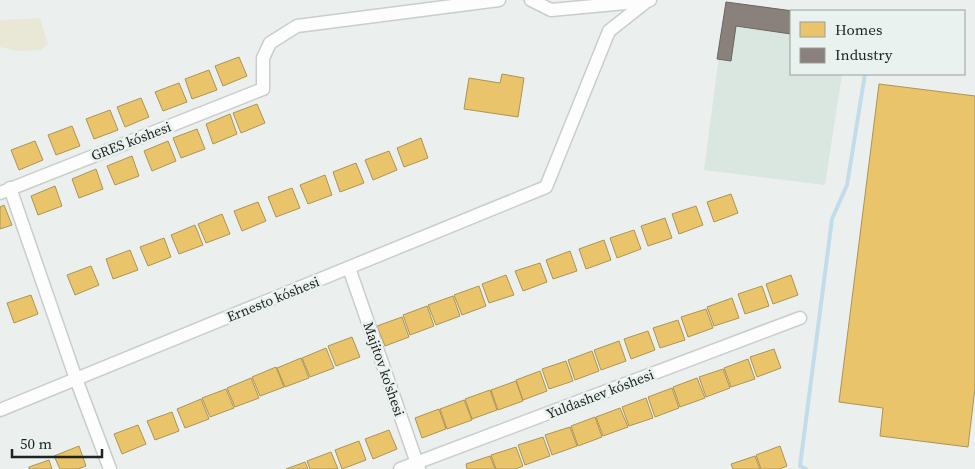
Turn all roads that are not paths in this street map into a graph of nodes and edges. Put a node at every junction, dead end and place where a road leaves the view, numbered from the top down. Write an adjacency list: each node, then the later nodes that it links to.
1 (499, 0): 4 (street, GRES kóshesi)
2 (531, 0): 3 (street)
3 (649, 0): 5 (street, Ernesto kóshesi)
4 (5, 190): 7 (street)
5 (349, 268): 7 (street, Ernesto kóshesi); 9 (street, Majitov ko'shesi)
6 (800, 318): 9 (street, Yuldashev kóshesi)
7 (76, 379): 8 (street, Ernesto kóshesi); 10 (street)
8 (0, 410)
9 (418, 466): 11 (street, Yuldashev kóshesi)
10 (110, 469)
11 (400, 469)

